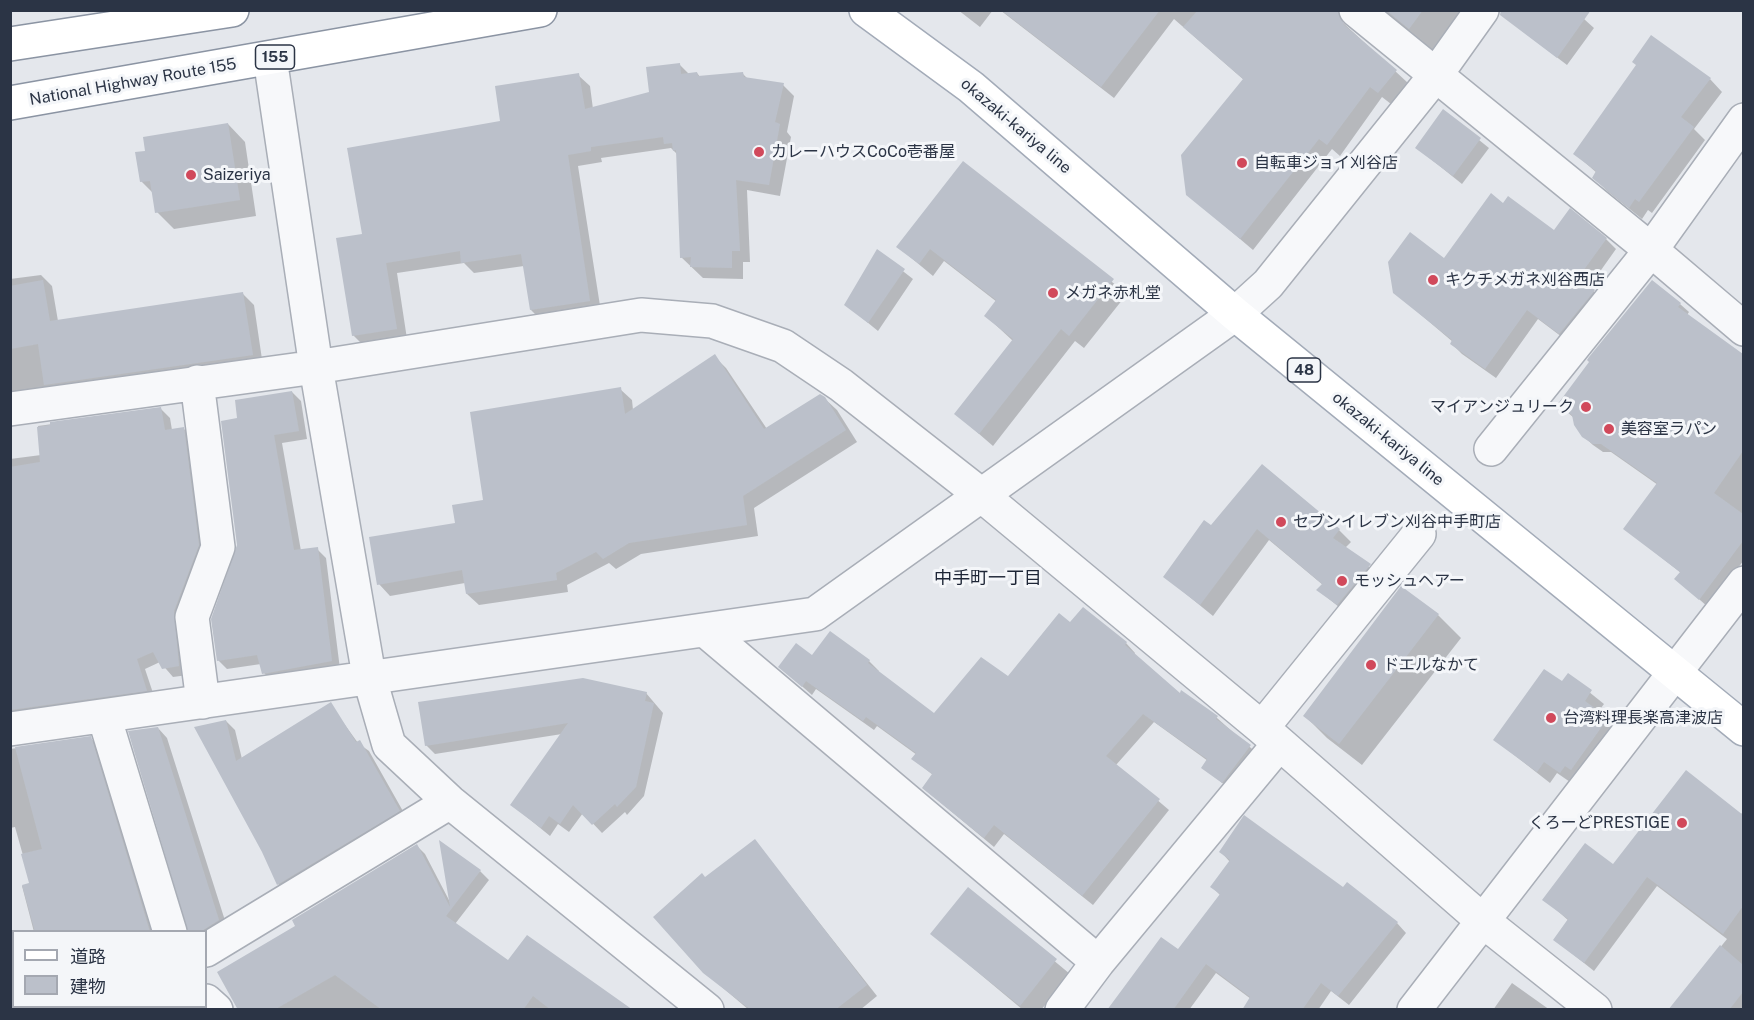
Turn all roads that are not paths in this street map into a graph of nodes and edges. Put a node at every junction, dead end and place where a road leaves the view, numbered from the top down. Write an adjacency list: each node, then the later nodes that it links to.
1 (232, 10): 6 (main road)
2 (540, 10): 7 (main road, National Highway Route 155 / 155)
3 (866, 10): 12 (main road, okazaki-kariya line / 48)
4 (1356, 10): 8 (street)
5 (1482, 10): 8 (street)
6 (10, 44)
7 (270, 58): 9 (main road, National Highway Route 155 / 155); 14 (street)
8 (1435, 76): 11 (street); 12 (street)
9 (10, 103)
10 (1743, 120): 11 (street)
11 (1651, 250): 13 (street); 17 (street)
12 (1235, 314): 18 (street); 22 (main road, okazaki-kariya line / 48)
13 (1743, 329)
14 (316, 368): 15 (street); 18 (street); 23 (street)
15 (197, 382): 16 (street); 24 (street)
16 (10, 409)
17 (1491, 449)
18 (980, 495): 21 (street); 28 (street)
19 (1419, 534): 28 (street)
20 (1743, 583): 22 (street)
21 (706, 632): 23 (street); 33 (street)
22 (1676, 674): 27 (main road, okazaki-kariya line / 48); 30 (street)
23 (369, 676): 24 (street); 29 (street)
24 (203, 702): 25 (street)
25 (104, 716): 26 (street); 31 (street)
26 (10, 729)
27 (1743, 729)
28 (1271, 736): 30 (street); 33 (street)
29 (450, 802): 32 (street); 34 (street)
30 (1483, 921): 36 (street); 37 (street)
31 (169, 930)
32 (207, 949)
33 (1098, 962): 35 (street)
34 (707, 1010)
35 (1062, 1010)
36 (1414, 1010)
37 (1595, 1010)

